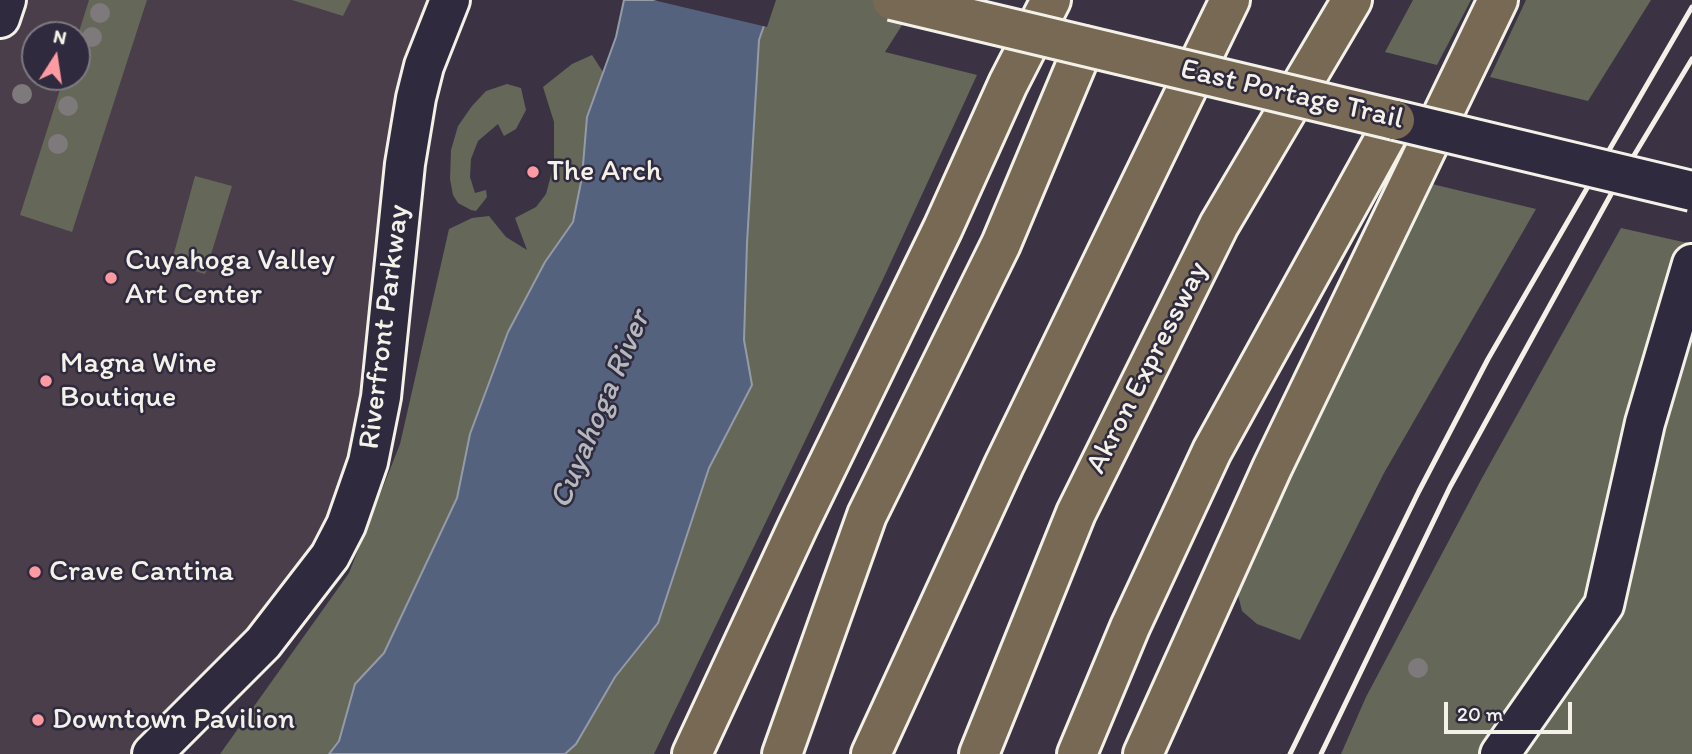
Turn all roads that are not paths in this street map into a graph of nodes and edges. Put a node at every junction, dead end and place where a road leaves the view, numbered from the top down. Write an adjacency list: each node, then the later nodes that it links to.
1 (6, 0): 8 (street)
2 (450, 0): 13 (street, Riverfront Parkway)
3 (892, 0): 9 (main road, East Portage Trail, bridge)
4 (1051, 0): 14 (main road)
5 (1230, 0): 16 (main road)
6 (1352, 0): 17 (main road, Akron Expressway)
7 (1498, 0): 19 (main road)
8 (0, 18)
9 (1084, 46): 10 (main road, East Portage Trail, bridge); 15 (main road)
10 (1395, 120): 11 (street, East Portage Trail, bridge); 18 (main road)
11 (1692, 191)
12 (1692, 264): 20 (street)
13 (152, 754)
14 (692, 754)
15 (782, 754)
16 (871, 754)
17 (979, 754)
18 (1077, 754)
19 (1143, 754)
20 (1500, 754)

